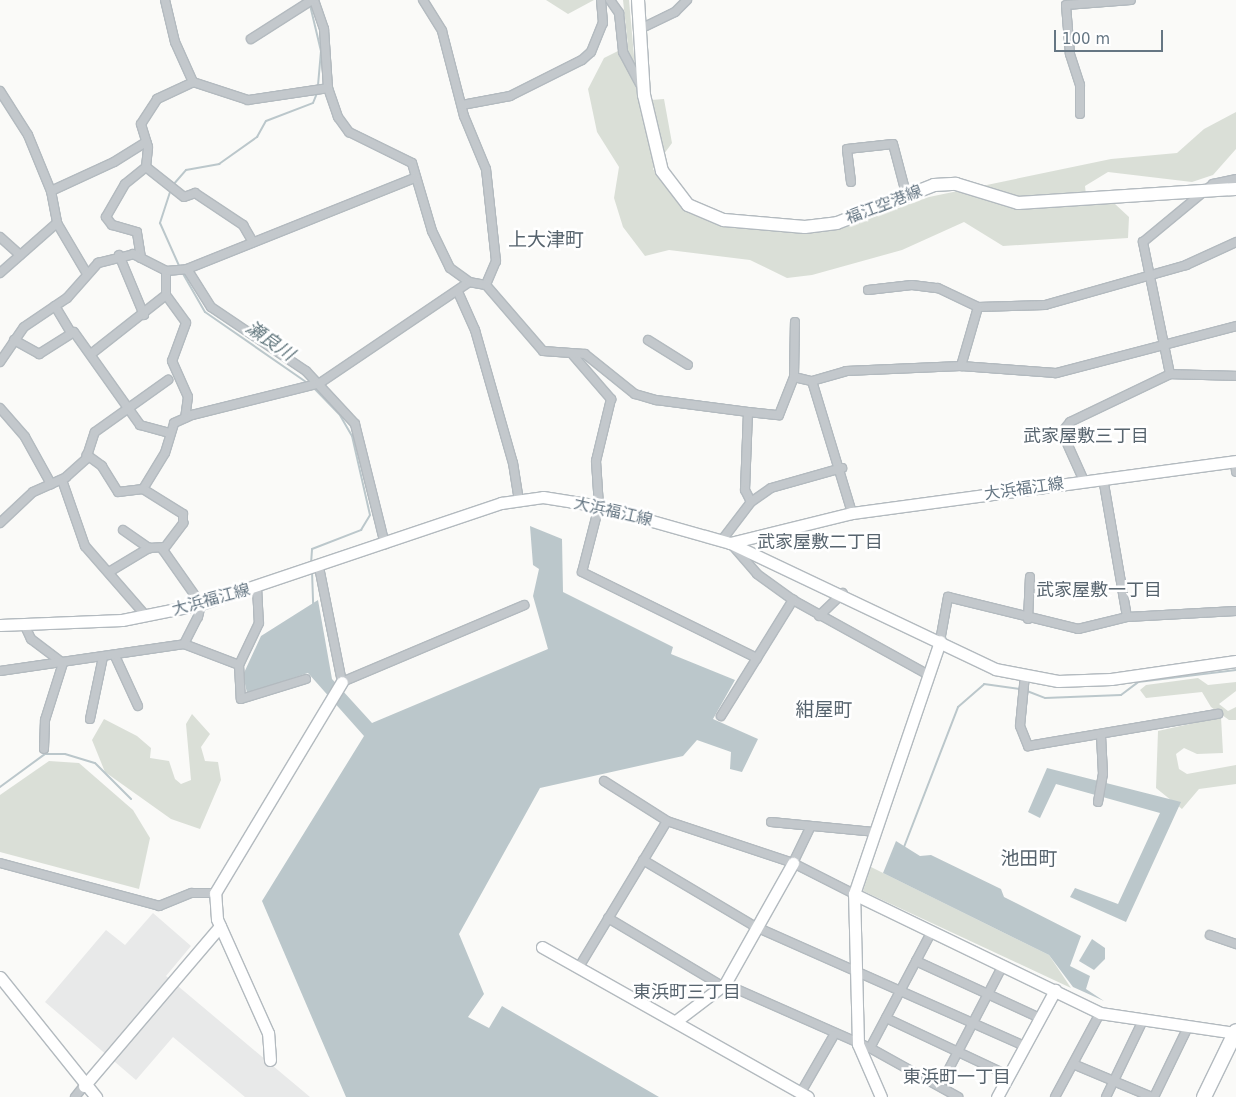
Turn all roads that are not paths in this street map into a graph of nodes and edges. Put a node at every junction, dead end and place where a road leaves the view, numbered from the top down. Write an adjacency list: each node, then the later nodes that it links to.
1 (165, 0): 11 (street)
2 (313, 0): 10 (street); 12 (street)
3 (423, 0): 15 (street)
4 (601, 0): 15 (street)
5 (610, 0): 14 (street)
6 (638, 0): 9 (main road, 福江空港線)
7 (687, 0): 9 (street)
8 (1131, 0): 16 (street)
9 (642, 28): 14 (main road, 福江空港線)
10 (251, 38)
11 (193, 82): 12 (street); 17 (street)
12 (328, 88): 19 (street)
13 (0, 91): 23 (street)
14 (644, 95): 25 (main road, 福江空港線)
15 (462, 105): 39 (street)
16 (1080, 114)
17 (146, 142): 18 (street); 23 (street)
18 (146, 167): 28 (street); 32 (street)
19 (415, 178): 28 (street); 38 (street)
20 (1236, 179): 24 (street)
21 (851, 182): 25 (street)
22 (1236, 189): 24 (main road, 福江空港線)
23 (51, 191): 26 (street)
24 (1202, 193): 25 (main road, 福江空港線); 37 (street)
25 (907, 197)
26 (57, 223): 30 (street); 36 (street)
27 (0, 237): 30 (street)
28 (253, 242): 33 (street)
29 (1236, 242): 37 (street)
30 (20, 254): 35 (street)
31 (119, 255): 32 (street); 36 (street); 45 (street)
32 (141, 258): 34 (street)
33 (186, 270): 34 (street); 62 (street)
34 (166, 271): 42 (street)
35 (0, 273)
36 (87, 274): 43 (street)
37 (1149, 275): 44 (street); 51 (street)
38 (469, 282): 39 (street); 41 (street)
39 (486, 286): 53 (street)
40 (868, 290): 44 (street)
41 (458, 292): 62 (street); 76 (street)
42 (166, 295): 45 (street); 66 (street)
43 (55, 306): 48 (street); 49 (street)
44 (978, 307): 56 (street)
45 (144, 315): 52 (street)
46 (795, 322): 59 (street)
47 (1236, 326): 51 (street)
48 (70, 333): 49 (street); 52 (street)
49 (14, 340): 54 (street)
50 (648, 340): 55 (street)
51 (1164, 347): 56 (street); 57 (street)
52 (91, 354): 64 (street)
53 (572, 354): 65 (street); 78 (street)
54 (1, 359)
55 (688, 365)
56 (961, 366): 61 (street)
57 (1170, 374): 58 (street); 73 (street)
58 (1236, 376)
59 (794, 377): 61 (street); 65 (street)
60 (168, 380): 64 (street)
61 (812, 381): 70 (street)
62 (320, 383): 66 (street); 83 (street)
63 (1, 410): 74 (street)
64 (128, 410): 67 (street); 68 (street)
65 (748, 412): 77 (street)
66 (185, 418): 67 (street)
67 (169, 433): 75 (street)
68 (87, 455): 72 (street); 75 (street)
69 (1236, 465): 71 (street, 大浜福江線)
70 (842, 468): 77 (street); 79 (street)
71 (1103, 478): 73 (street, 大浜福江線); 97 (street)
72 (62, 480): 74 (street); 87 (street)
73 (1084, 481): 79 (street, 大浜福江線)
74 (51, 484): 80 (street)
75 (143, 489): 84 (street)
76 (519, 500): 78 (street, 大浜福江線); 83 (street, 大浜福江線)
77 (751, 502): 82 (street)
78 (599, 506): 82 (street, 大浜福江線); 105 (street)
79 (852, 513): 82 (street, 大浜福江線)
80 (0, 522)
81 (123, 530): 85 (street)
82 (726, 542): 90 (street); 91 (street)
83 (385, 544): 86 (street, 大浜福江線)
84 (164, 547): 85 (street); 92 (street)
85 (150, 548): 87 (street)
86 (319, 567): 89 (street, 大浜福江線); 113 (street)
87 (109, 572): 96 (street)
88 (1030, 578): 98 (street)
89 (257, 587): 92 (street, 大浜福江線); 108 (street)
90 (843, 593): 95 (street); 101 (street)
91 (793, 600): 95 (street); 105 (street)
92 (201, 604): 96 (street, 大浜福江線); 102 (street)
93 (524, 605): 113 (street)
94 (1236, 611): 97 (street)
95 (819, 616): 111 (street)
96 (147, 617): 99 (street, 大浜福江線)
97 (1127, 617): 98 (street)
98 (1028, 619): 101 (street)
99 (24, 624): 100 (street, 大浜福江線); 107 (street)
100 (0, 625)
101 (940, 641): 110 (street); 111 (street)
102 (184, 644): 103 (street); 108 (street)
103 (115, 656): 104 (street); 114 (street)
104 (103, 657): 107 (street); 117 (street)
105 (757, 658): 116 (street)
106 (1236, 661): 110 (street)
107 (63, 663): 109 (street); 119 (street)
108 (239, 665): 112 (street)
109 (0, 671)
110 (1025, 674): 118 (street)
111 (928, 675): 125 (street)
112 (306, 680)
113 (342, 682): 129 (street)
114 (138, 706)
115 (1218, 714): 118 (street)
116 (722, 716)
117 (90, 719)
118 (1101, 735): 121 (street)
119 (44, 749)
120 (604, 781): 122 (street)
121 (1098, 802)
122 (667, 821): 126 (street); 128 (street)
123 (771, 822): 124 (street)
124 (812, 826): 125 (street); 128 (street)
125 (874, 832): 130 (street)
126 (644, 860): 131 (street); 133 (street)
127 (0, 863): 129 (street)
128 (793, 863): 130 (street); 133 (street)
129 (215, 893): 132 (street)
130 (854, 894): 134 (street); 141 (street)
131 (608, 918): 140 (street); 143 (street)
132 (220, 926): 160 (street); 164 (street)
133 (756, 927): 141 (street); 143 (street)
134 (932, 931): 138 (street); 139 (street)
135 (1210, 935): 136 (street)
136 (1236, 944)
137 (542, 946): 140 (street)
138 (916, 961): 144 (street); 146 (street)
139 (1003, 965): 145 (street); 146 (street)
140 (578, 967): 151 (street)
141 (853, 969): 144 (street); 156 (street)
142 (0, 977): 164 (street)
143 (723, 985): 151 (street); 155 (street)
144 (900, 990): 148 (street); 152 (street)
145 (1055, 990): 147 (street); 149 (street)
146 (988, 994): 149 (street); 152 (street)
147 (1100, 1013): 150 (street); 161 (street)
148 (886, 1018): 158 (street); 159 (street)
149 (1040, 1018): 157 (street)
150 (1143, 1020): 153 (street); 163 (street)
151 (676, 1021): 166 (street)
152 (972, 1023): 157 (street); 159 (street)
153 (1188, 1027): 154 (street); 174 (street)
154 (1236, 1033): 175 (highway)
155 (834, 1035): 156 (street); 166 (street)
156 (858, 1044): 158 (street); 169 (street)
157 (1025, 1046): 162 (street)
158 (870, 1048): 165 (street)
159 (957, 1052): 162 (street); 165 (street)
160 (270, 1060)
161 (1073, 1064): 163 (street); 172 (street)
162 (1009, 1076): 171 (street)
163 (1114, 1081): 173 (street); 174 (street)
164 (84, 1086): 167 (street); 168 (street)
165 (940, 1086): 170 (street)
166 (804, 1096)
167 (75, 1097)
168 (96, 1097)
169 (881, 1097)
170 (958, 1097)
171 (997, 1097)
172 (1055, 1097)
173 (1106, 1097)
174 (1153, 1097)
175 (1204, 1097)

